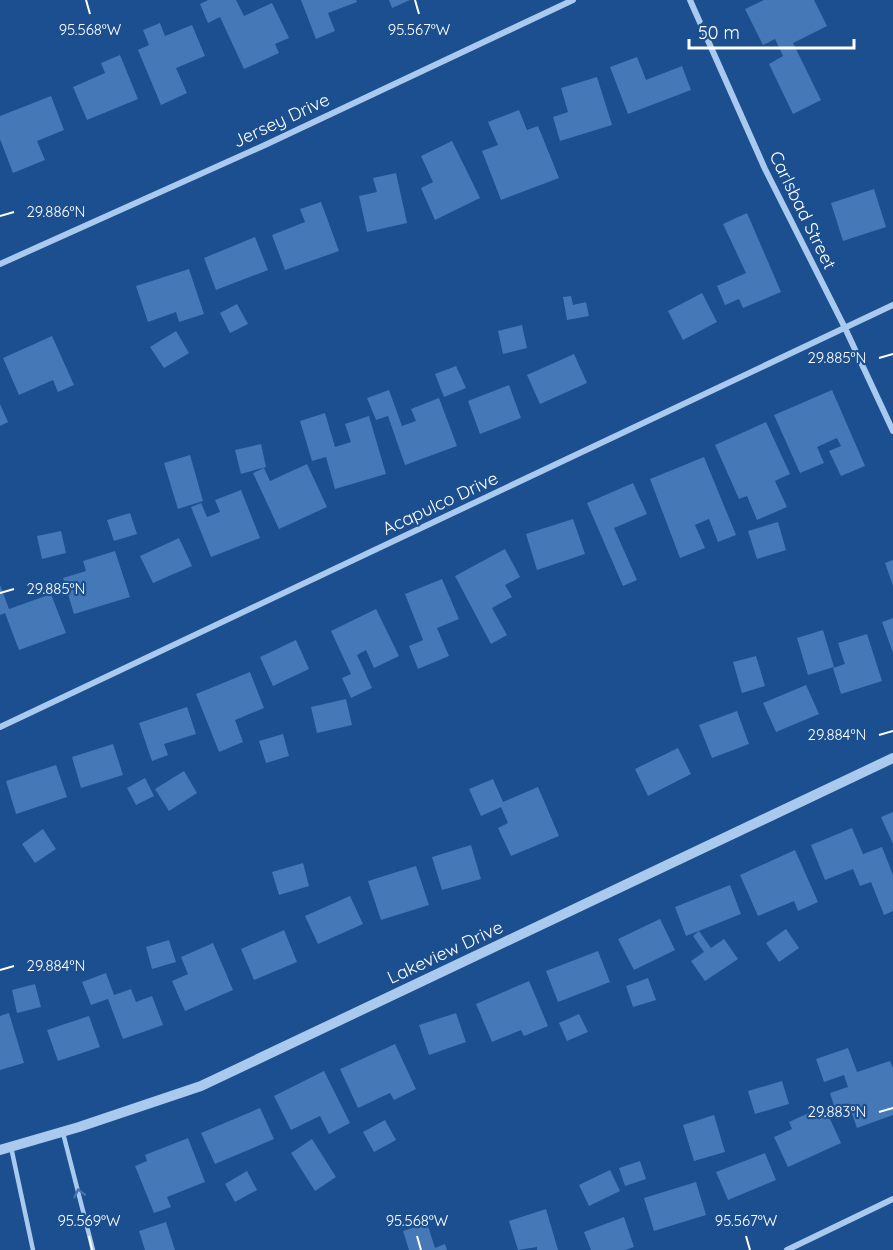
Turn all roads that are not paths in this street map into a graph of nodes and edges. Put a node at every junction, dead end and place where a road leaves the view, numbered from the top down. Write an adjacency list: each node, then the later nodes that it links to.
1 (573, 0): 3 (street, Jersey Drive)
2 (690, 0): 5 (street, Carlsbad Street)
3 (0, 264)
4 (893, 305): 5 (street, Acapulco Drive)
5 (845, 328): 6 (street, Carlsbad Street); 7 (street, Acapulco Drive)
6 (893, 431)
7 (0, 727)
8 (893, 758): 9 (street, Lakeview Drive)
9 (63, 1132): 10 (street, Lakeview Drive); 13 (lane, one-way to 9)
10 (5, 1148): 12 (lane)
11 (893, 1199): 14 (street)
12 (33, 1250)
13 (93, 1250)
14 (787, 1250)

